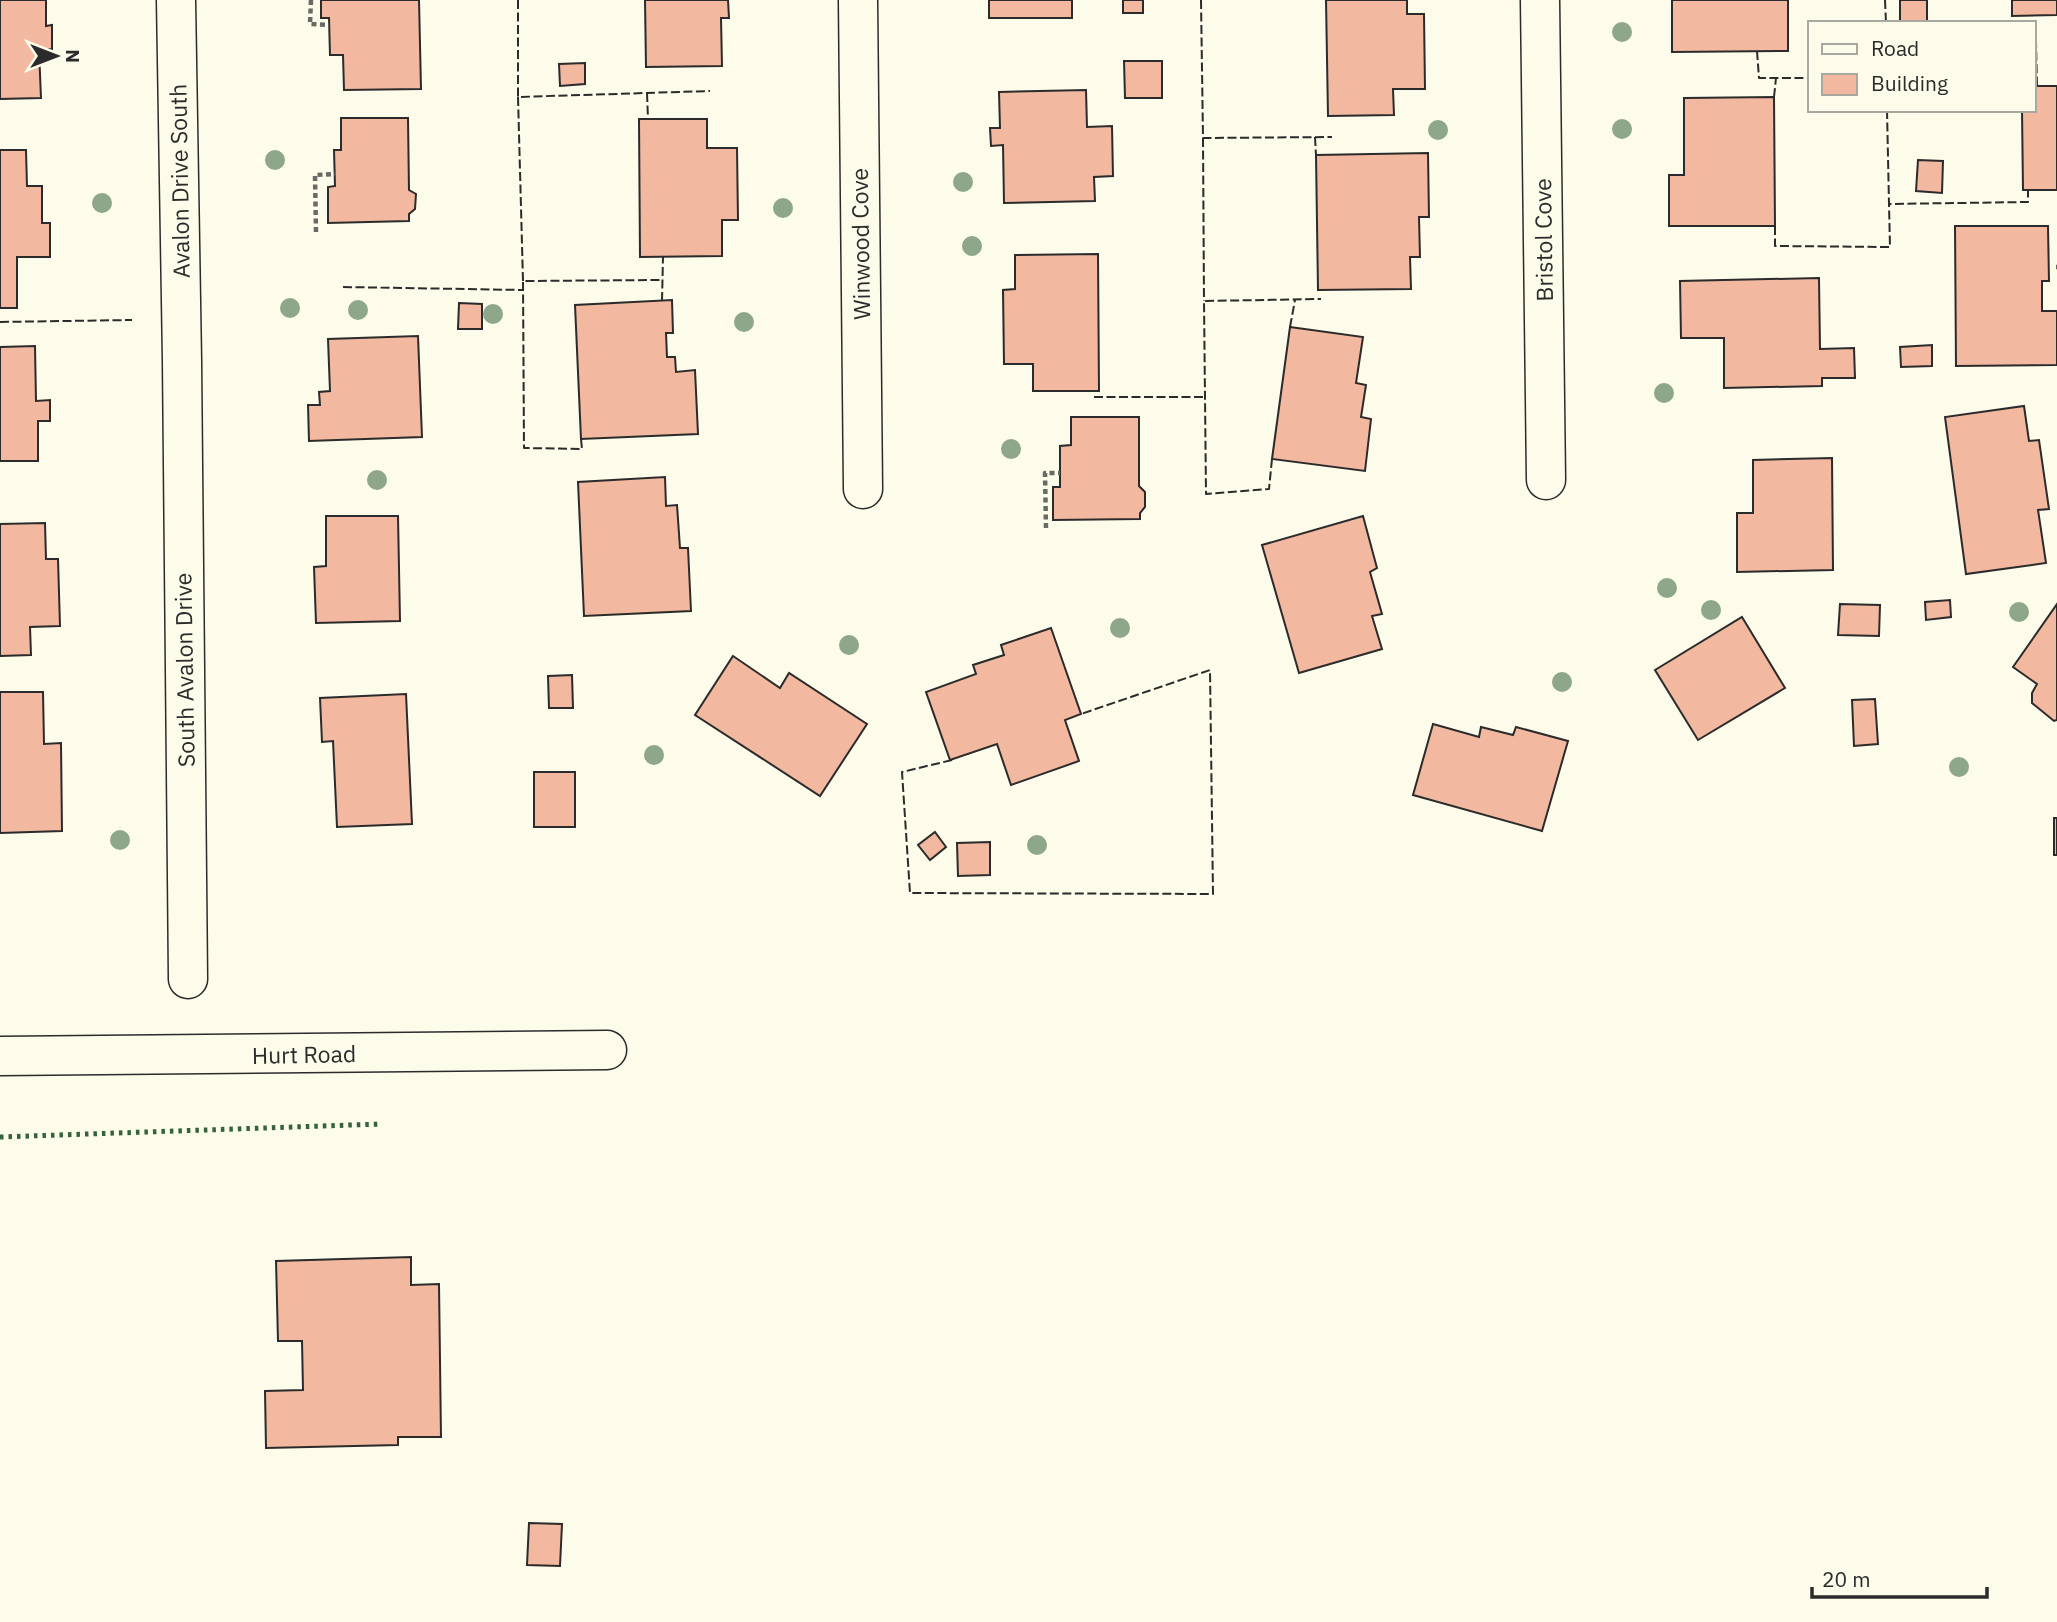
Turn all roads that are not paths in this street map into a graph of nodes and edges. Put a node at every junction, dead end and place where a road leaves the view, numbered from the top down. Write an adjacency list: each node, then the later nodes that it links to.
1 (176, 0): 4 (street, Avalon Drive South)
2 (858, 0): 6 (street, Winwood Cove)
3 (1540, 0): 5 (street, Bristol Cove)
4 (182, 361): 7 (street, South Avalon Drive)
5 (1546, 480)
6 (863, 488)
7 (188, 979)
8 (607, 1050): 9 (street, Hurt Road)
9 (0, 1056)

